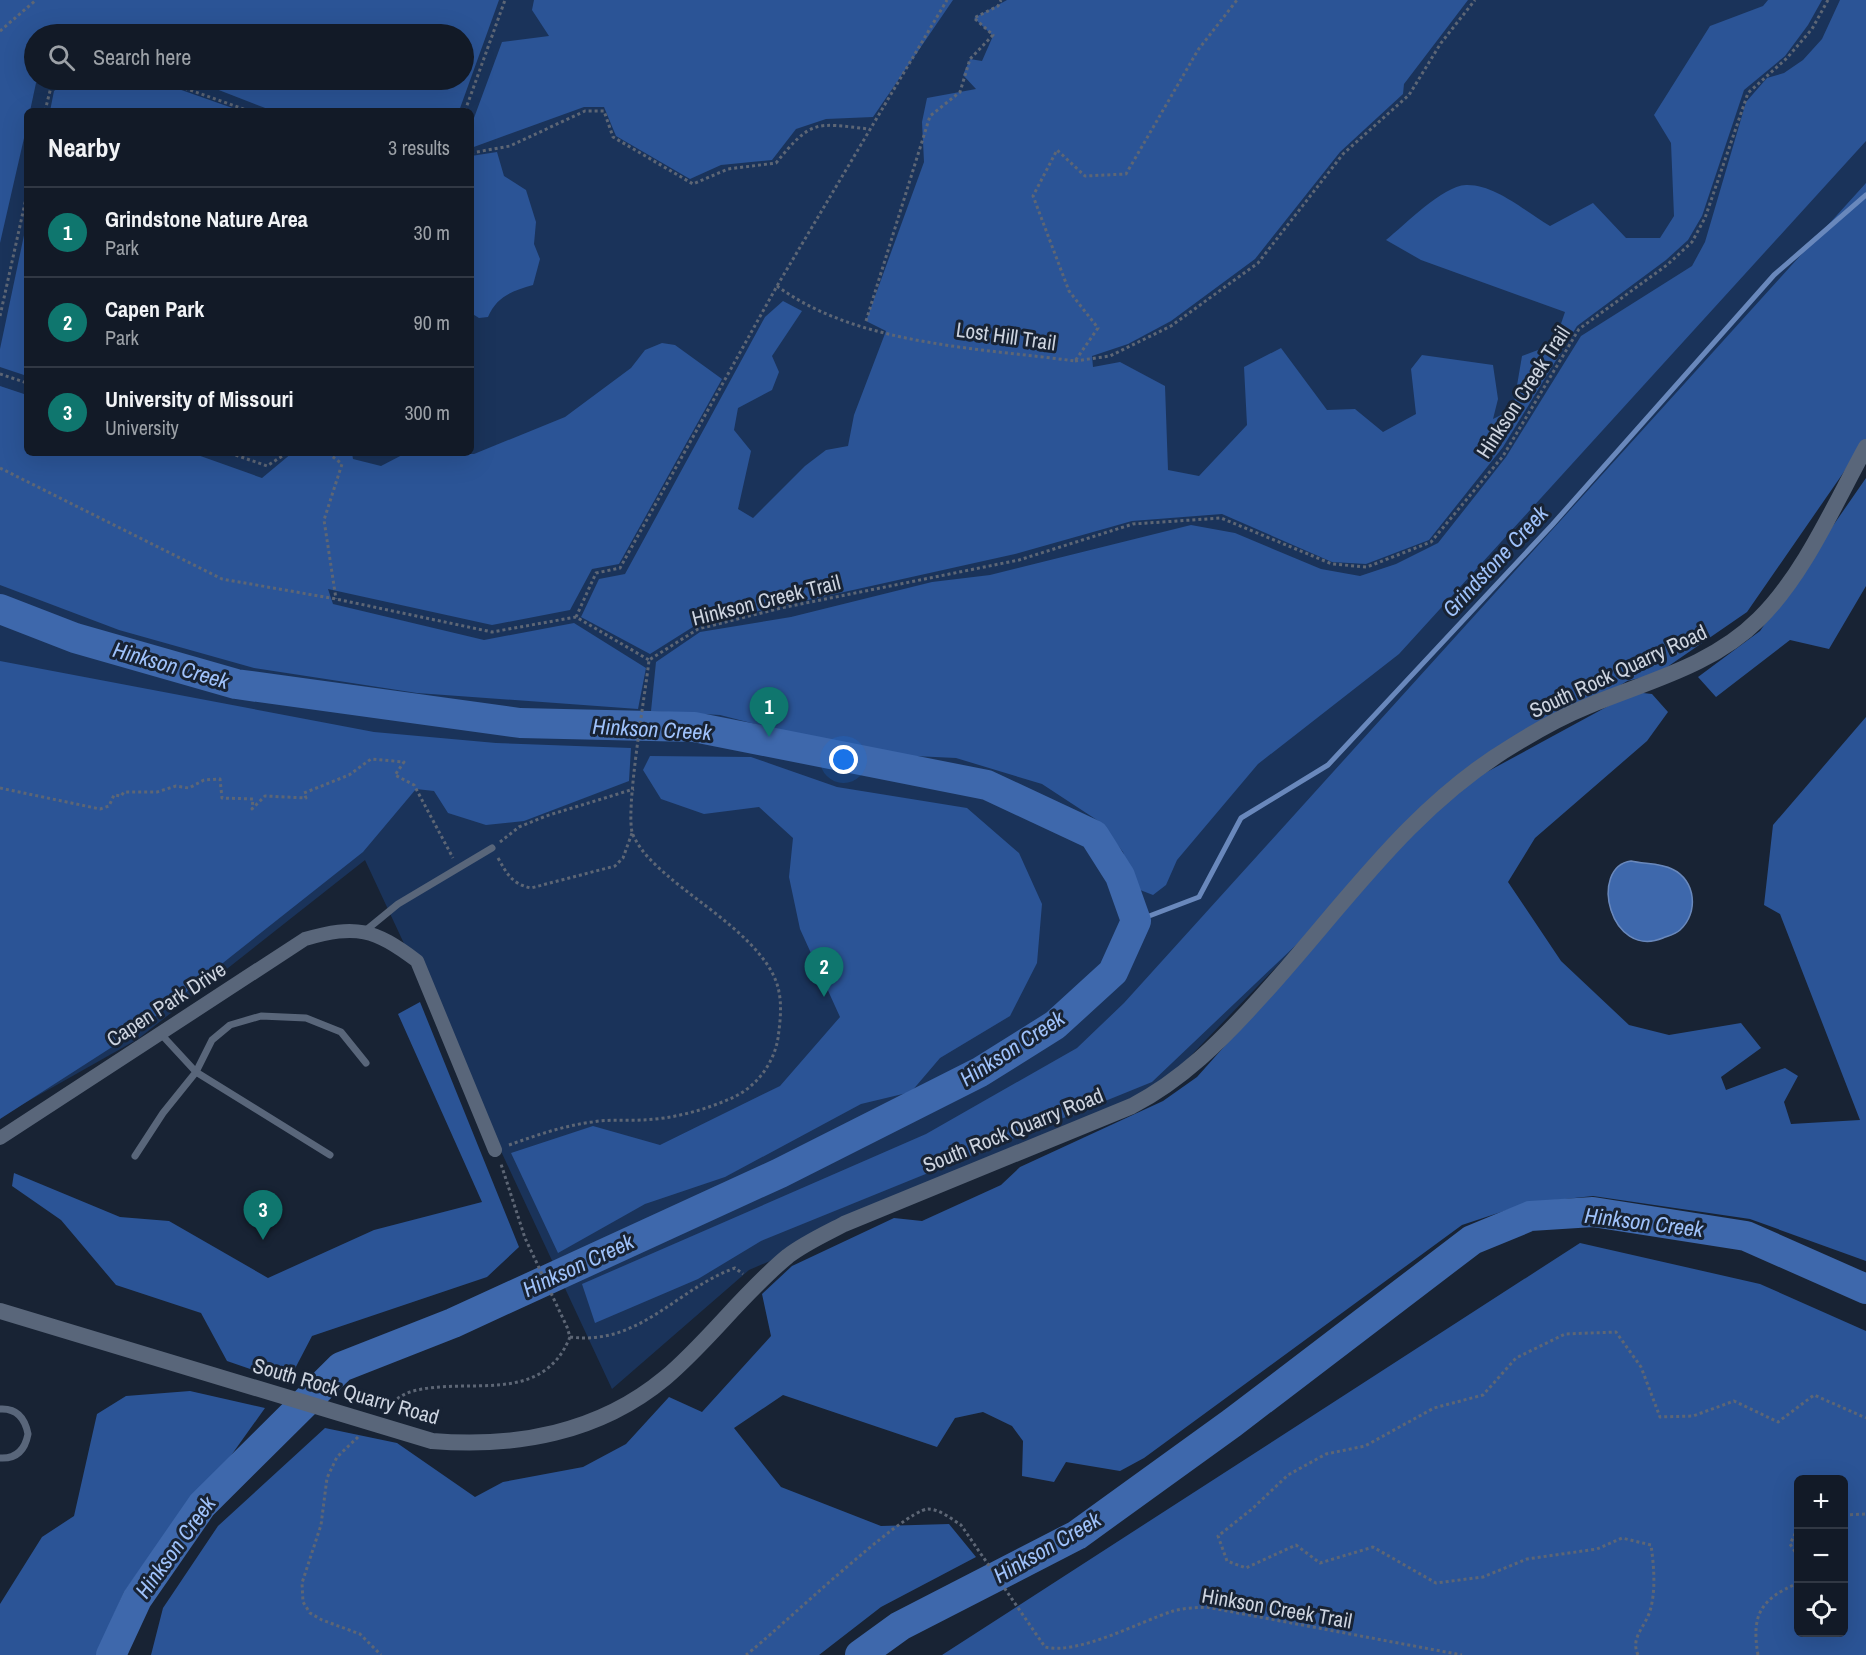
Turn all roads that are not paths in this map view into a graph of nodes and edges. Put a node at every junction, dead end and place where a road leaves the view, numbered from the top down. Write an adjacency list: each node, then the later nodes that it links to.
1 (1866, 447): 11 (street, South Rock Quarry Road)
2 (492, 848): 3 (lane)
3 (365, 931): 4 (street, Capen Park Drive); 8 (street)
4 (160, 1033): 6 (lane); 7 (street, Capen Park Drive)
5 (366, 1064): 6 (lane)
6 (196, 1071): 9 (lane); 10 (lane)
7 (0, 1138)
8 (495, 1150)
9 (330, 1155)
10 (135, 1156)
11 (0, 1311)
12 (0, 1409): 13 (lane)
13 (0, 1458)

